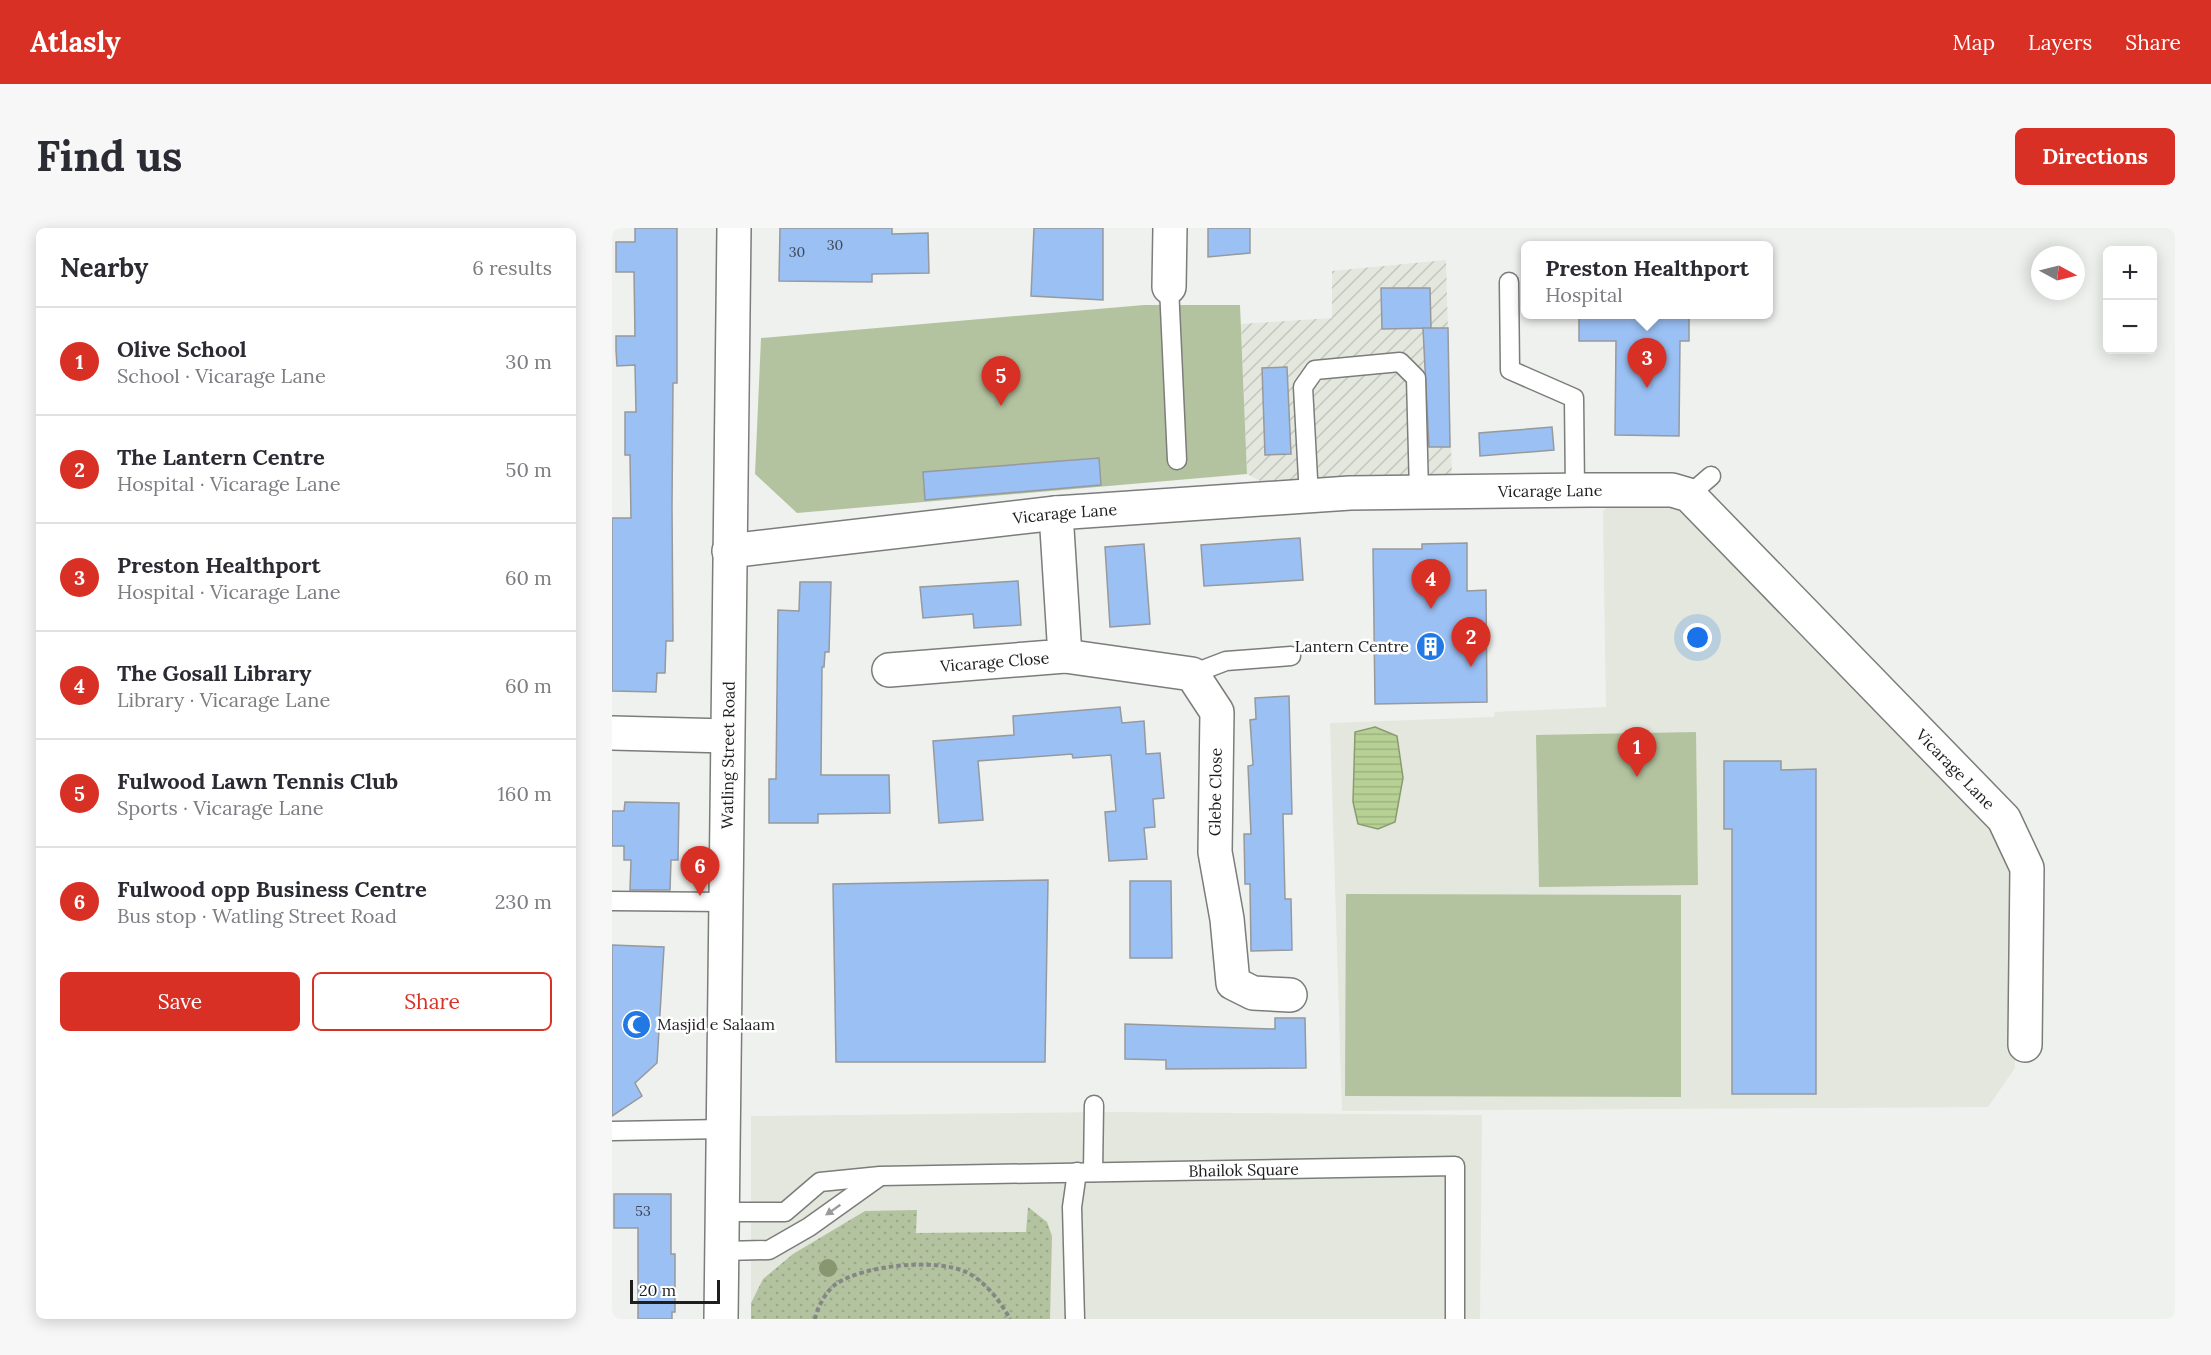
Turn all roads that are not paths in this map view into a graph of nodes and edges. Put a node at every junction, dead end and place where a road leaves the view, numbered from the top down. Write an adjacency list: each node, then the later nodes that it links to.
1 (734, 228): 10 (street, Watling Street Road)
2 (1170, 228): 4 (street)
3 (1509, 282): 6 (lane)
4 (1169, 287): 5 (lane)
5 (1177, 460)
6 (1575, 490): 7 (street, Vicarage Lane); 20 (street, Vicarage Lane)
7 (1419, 492): 8 (street, Vicarage Lane); 8 (lane)
8 (1309, 497): 9 (street, Vicarage Lane)
9 (1056, 513): 10 (street, Vicarage Lane); 11 (street, Vicarage Close)
10 (729, 551): 16 (street, Watling Street Road)
11 (1065, 656): 13 (street, Vicarage Close); 14 (street)
12 (1291, 656): 14 (lane)
13 (889, 670)
14 (1192, 674): 19 (street, Glebe Close)
15 (612, 733): 16 (street)
16 (727, 736): 18 (street, Watling Street Road)
17 (612, 901): 18 (lane)
18 (726, 902): 22 (street, Watling Street Road)
19 (1290, 995)
20 (2025, 1045)
21 (1094, 1105): 24 (lane)
22 (724, 1129): 23 (lane); 26 (street, Watling Street Road)
23 (612, 1131)
24 (1085, 1172): 25 (lane, Bhailok Square); 29 (lane); 30 (lane, Bhailok Square)
25 (880, 1176): 26 (lane, Bhailok Square); 27 (lane, one-way to 27)
26 (724, 1212): 27 (street, Watling Street Road)
27 (723, 1251): 28 (street, Watling Street Road)
28 (721, 1319)
29 (1075, 1319)
30 (1455, 1319)

